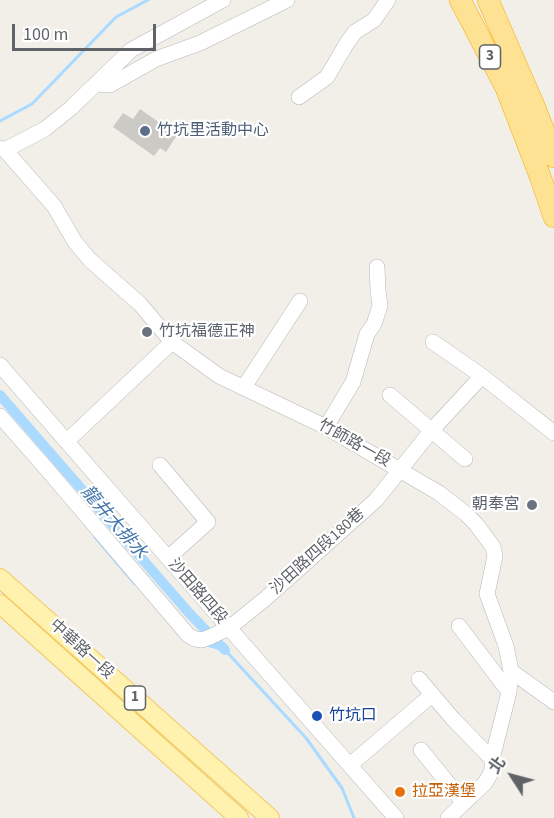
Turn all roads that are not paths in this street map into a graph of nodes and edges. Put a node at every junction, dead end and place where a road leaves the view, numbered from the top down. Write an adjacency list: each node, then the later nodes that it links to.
1 (224, 0): 6 (street)
2 (287, 0): 6 (street)
3 (388, 0): 7 (street)
4 (460, 0): 10 (highway, 3)
5 (488, 0): 9 (highway, 3)
6 (96, 84): 8 (street)
7 (299, 97)
8 (3, 149): 13 (street, 竹師路一段)
9 (554, 157)
10 (554, 218)
11 (377, 267): 20 (street)
12 (300, 301): 17 (street)
13 (172, 342): 17 (street, 竹師路一段); 23 (street)
14 (433, 342): 16 (street)
15 (0, 364): 23 (street, 沙田路四段)
16 (482, 376): 21 (street, 沙田路四段180巷); 22 (street)
17 (244, 387): 20 (street, 竹師路一段)
18 (390, 395): 21 (street)
19 (0, 416): 31 (street, 沙田路四段180巷)
20 (326, 426): 26 (street, 竹師路一段)
21 (431, 431): 24 (street); 26 (street, 沙田路四段180巷)
22 (554, 433)
23 (67, 441): 27 (street, 沙田路四段)
24 (465, 459)
25 (160, 465): 27 (street)
26 (399, 469): 31 (street, 沙田路四段180巷); 32 (street, 竹師路一段)
27 (168, 558): 31 (street, 沙田路四段)
28 (0, 578): 42 (main road, 中華路一段 / 1)
29 (0, 604): 41 (main road, 中華路一段 / 1)
30 (459, 626): 34 (street)
31 (229, 628): 39 (street, 沙田路四段)
32 (511, 671): 34 (street, 竹師路一段); 36 (street)
33 (419, 679): 38 (street)
34 (509, 692): 38 (street, 竹師路一段)
35 (427, 699): 39 (street)
36 (554, 702)
37 (421, 750): 40 (street)
38 (492, 759): 40 (street, 竹師路一段)
39 (350, 765): 43 (street, 沙田路四段)
40 (464, 803): 44 (street, 竹師路一段)
41 (239, 818)
42 (270, 818)
43 (396, 818)
44 (448, 818)

